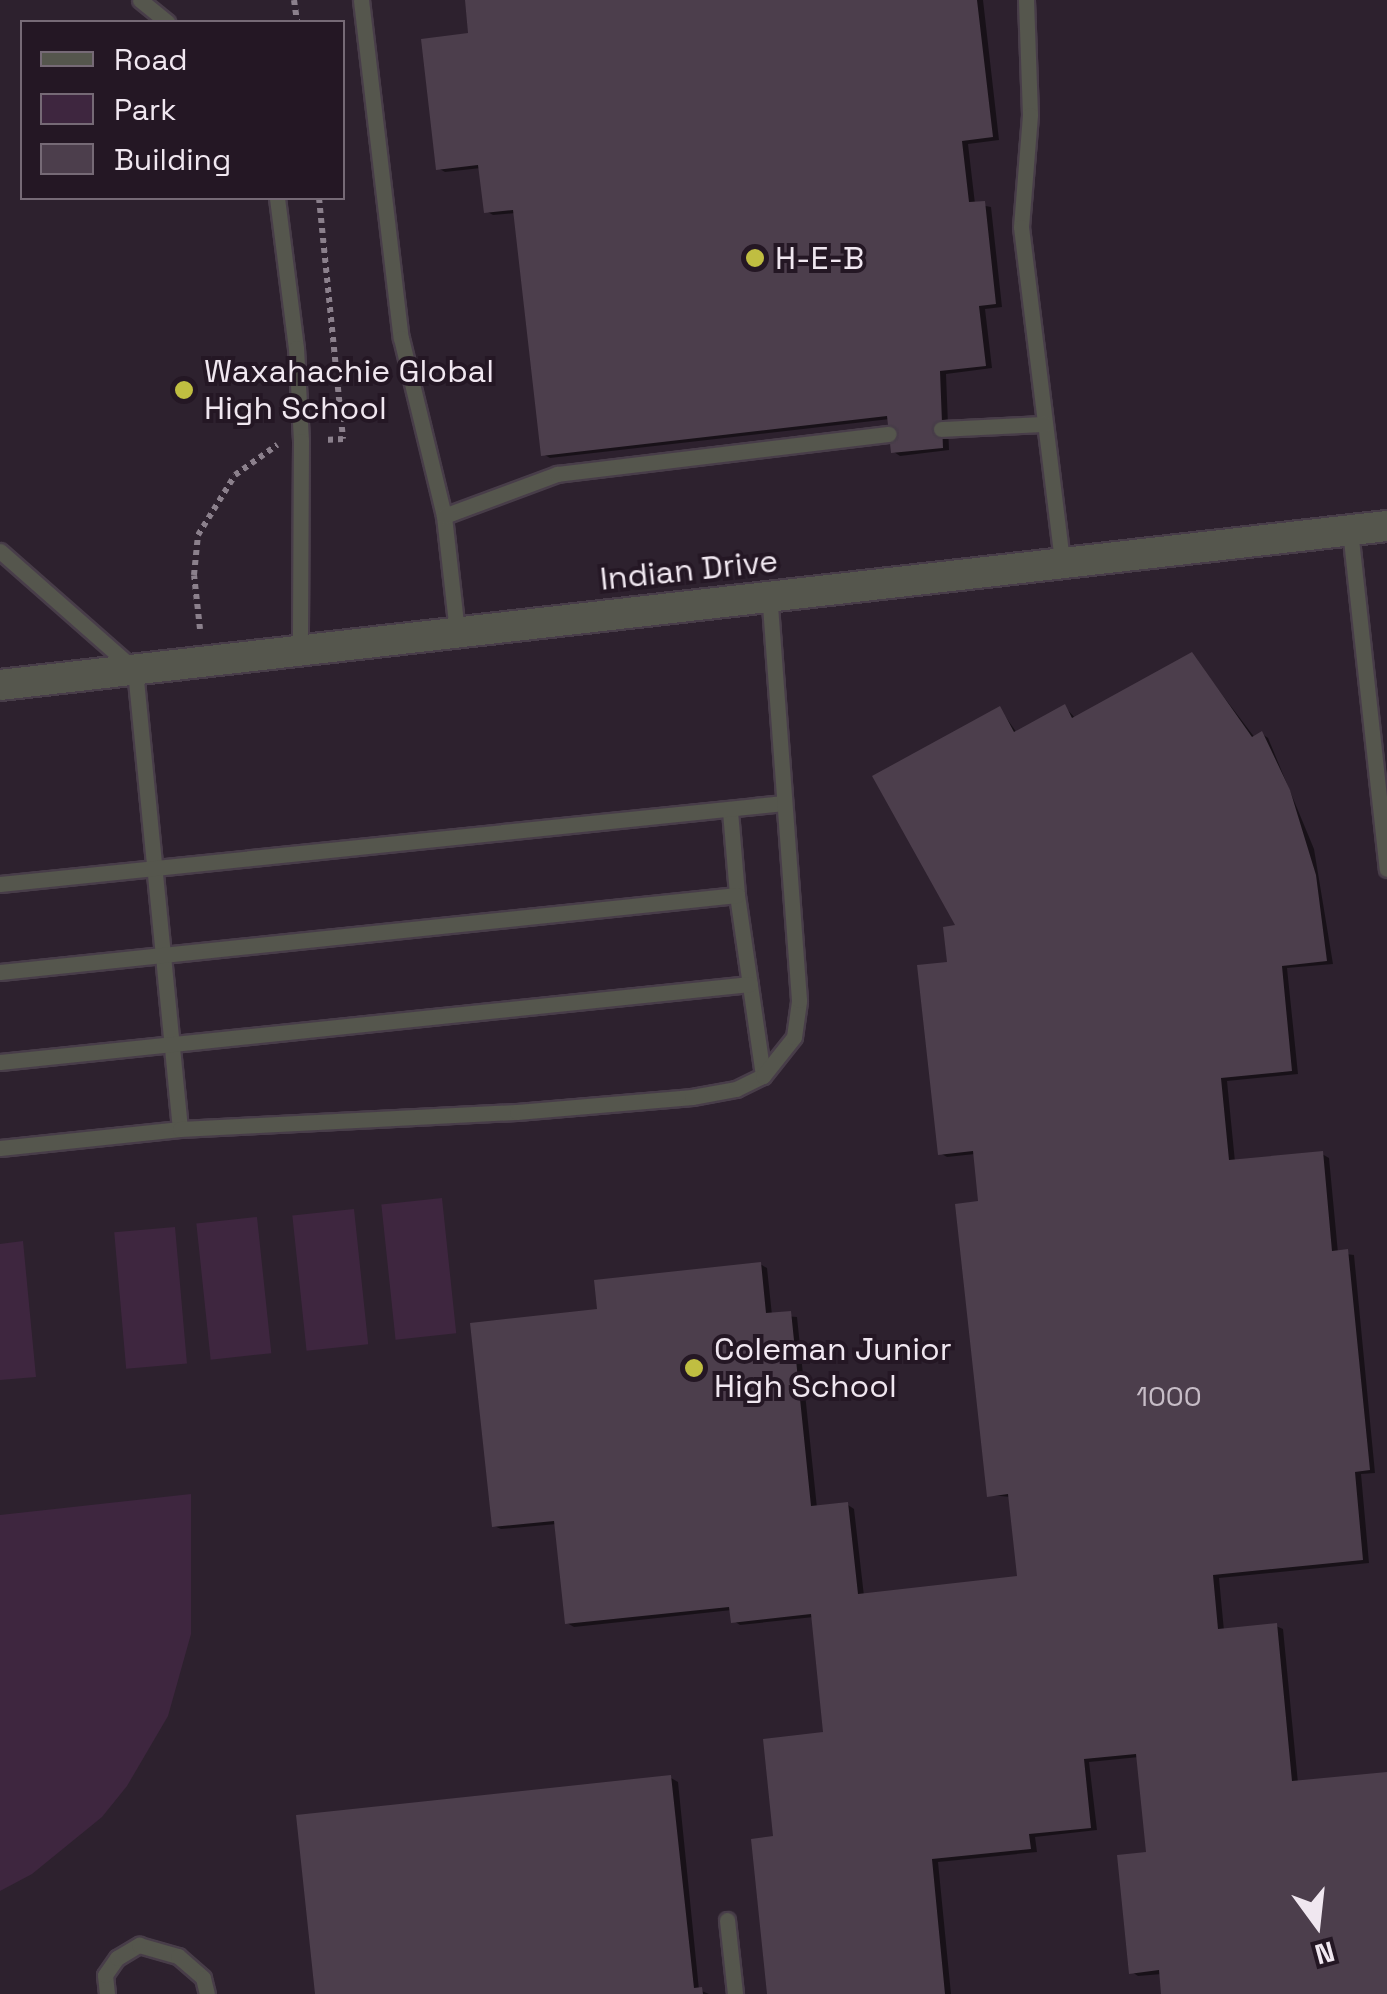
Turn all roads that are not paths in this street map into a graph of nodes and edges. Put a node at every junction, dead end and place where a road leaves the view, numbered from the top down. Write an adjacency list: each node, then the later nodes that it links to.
1 (140, 0): 4 (lane)
2 (361, 0): 9 (lane)
3 (1026, 0): 6 (lane)
4 (165, 20)
5 (277, 200): 16 (lane)
6 (1045, 424): 7 (lane); 13 (lane)
7 (941, 429)
8 (889, 434): 9 (lane)
9 (444, 516): 15 (lane)
10 (1387, 526): 11 (street, Indian Drive)
11 (1350, 530): 13 (street, Indian Drive); 21 (lane)
12 (0, 551): 17 (lane)
13 (1062, 563): 14 (street, Indian Drive)
14 (769, 596): 15 (street, Indian Drive); 19 (lane)
15 (457, 632): 16 (street, Indian Drive)
16 (300, 650): 17 (street, Indian Drive)
17 (135, 670): 18 (street, Indian Drive); 22 (lane)
18 (0, 685)
19 (784, 802): 20 (lane); 31 (lane)
20 (730, 810): 22 (lane); 25 (lane)
21 (1386, 857): 23 (lane)
22 (156, 866): 24 (lane); 26 (lane)
23 (1387, 869)
24 (0, 884)
25 (737, 895): 26 (lane); 28 (lane)
26 (164, 955): 27 (lane); 29 (lane)
27 (0, 972)
28 (750, 984): 29 (lane); 31 (lane)
29 (172, 1044): 30 (lane); 32 (lane)
30 (0, 1062)
31 (762, 1076): 32 (lane)
32 (180, 1129): 33 (lane)
33 (0, 1148)
34 (727, 1920): 37 (lane)
35 (107, 1994): 36 (lane)
36 (207, 1994)
37 (736, 1994)

